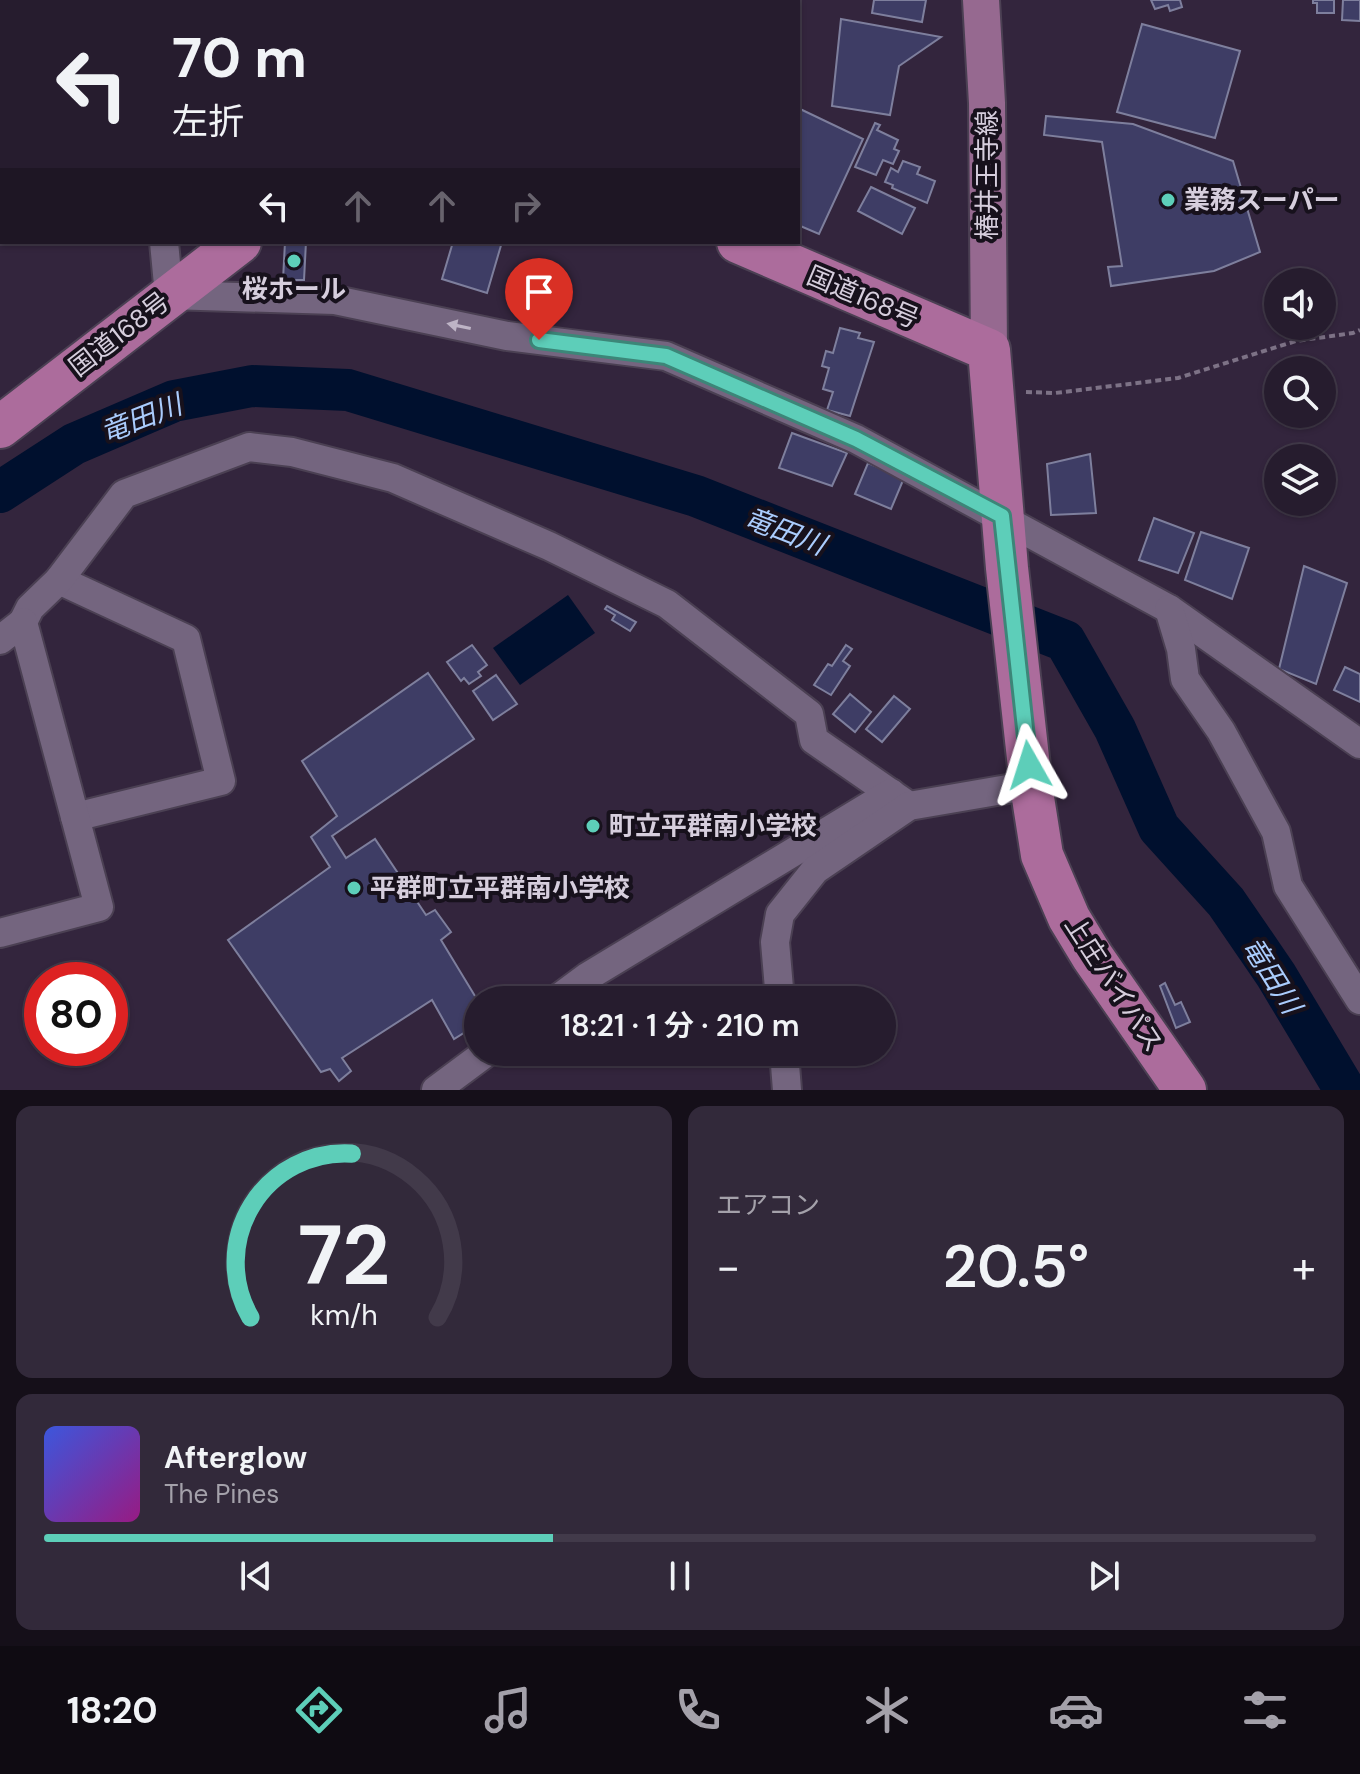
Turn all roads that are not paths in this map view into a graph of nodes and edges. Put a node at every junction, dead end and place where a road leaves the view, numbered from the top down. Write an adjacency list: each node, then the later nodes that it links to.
1 (981, 0): 6 (main road, 椿井王寺線)
2 (164, 244): 5 (street)
3 (237, 244): 5 (highway, 国道168号)
4 (742, 244): 6 (highway, 国道168号)
5 (169, 295): 7 (highway, 国道168号); 8 (street, one-way to 5)
6 (990, 370): 8 (highway, 上庄バイパス)
7 (0, 427)
8 (1002, 516): 10 (street); 14 (highway, 上庄バイパス)
9 (59, 580): 11 (street); 15 (street); 16 (street)
10 (1169, 609): 13 (street); 20 (street)
11 (23, 622): 12 (street); 16 (street)
12 (0, 640)
13 (1360, 744)
14 (1029, 765): 15 (street); 25 (highway, 上庄バイパス)
15 (900, 800): 18 (street); 19 (street)
16 (75, 817): 17 (street)
17 (0, 933)
18 (575, 986)
19 (779, 986)
20 (1360, 1000)
21 (468, 1066): 23 (street)
22 (785, 1066): 24 (street)
23 (436, 1090)
24 (787, 1090)
25 (1185, 1090)

